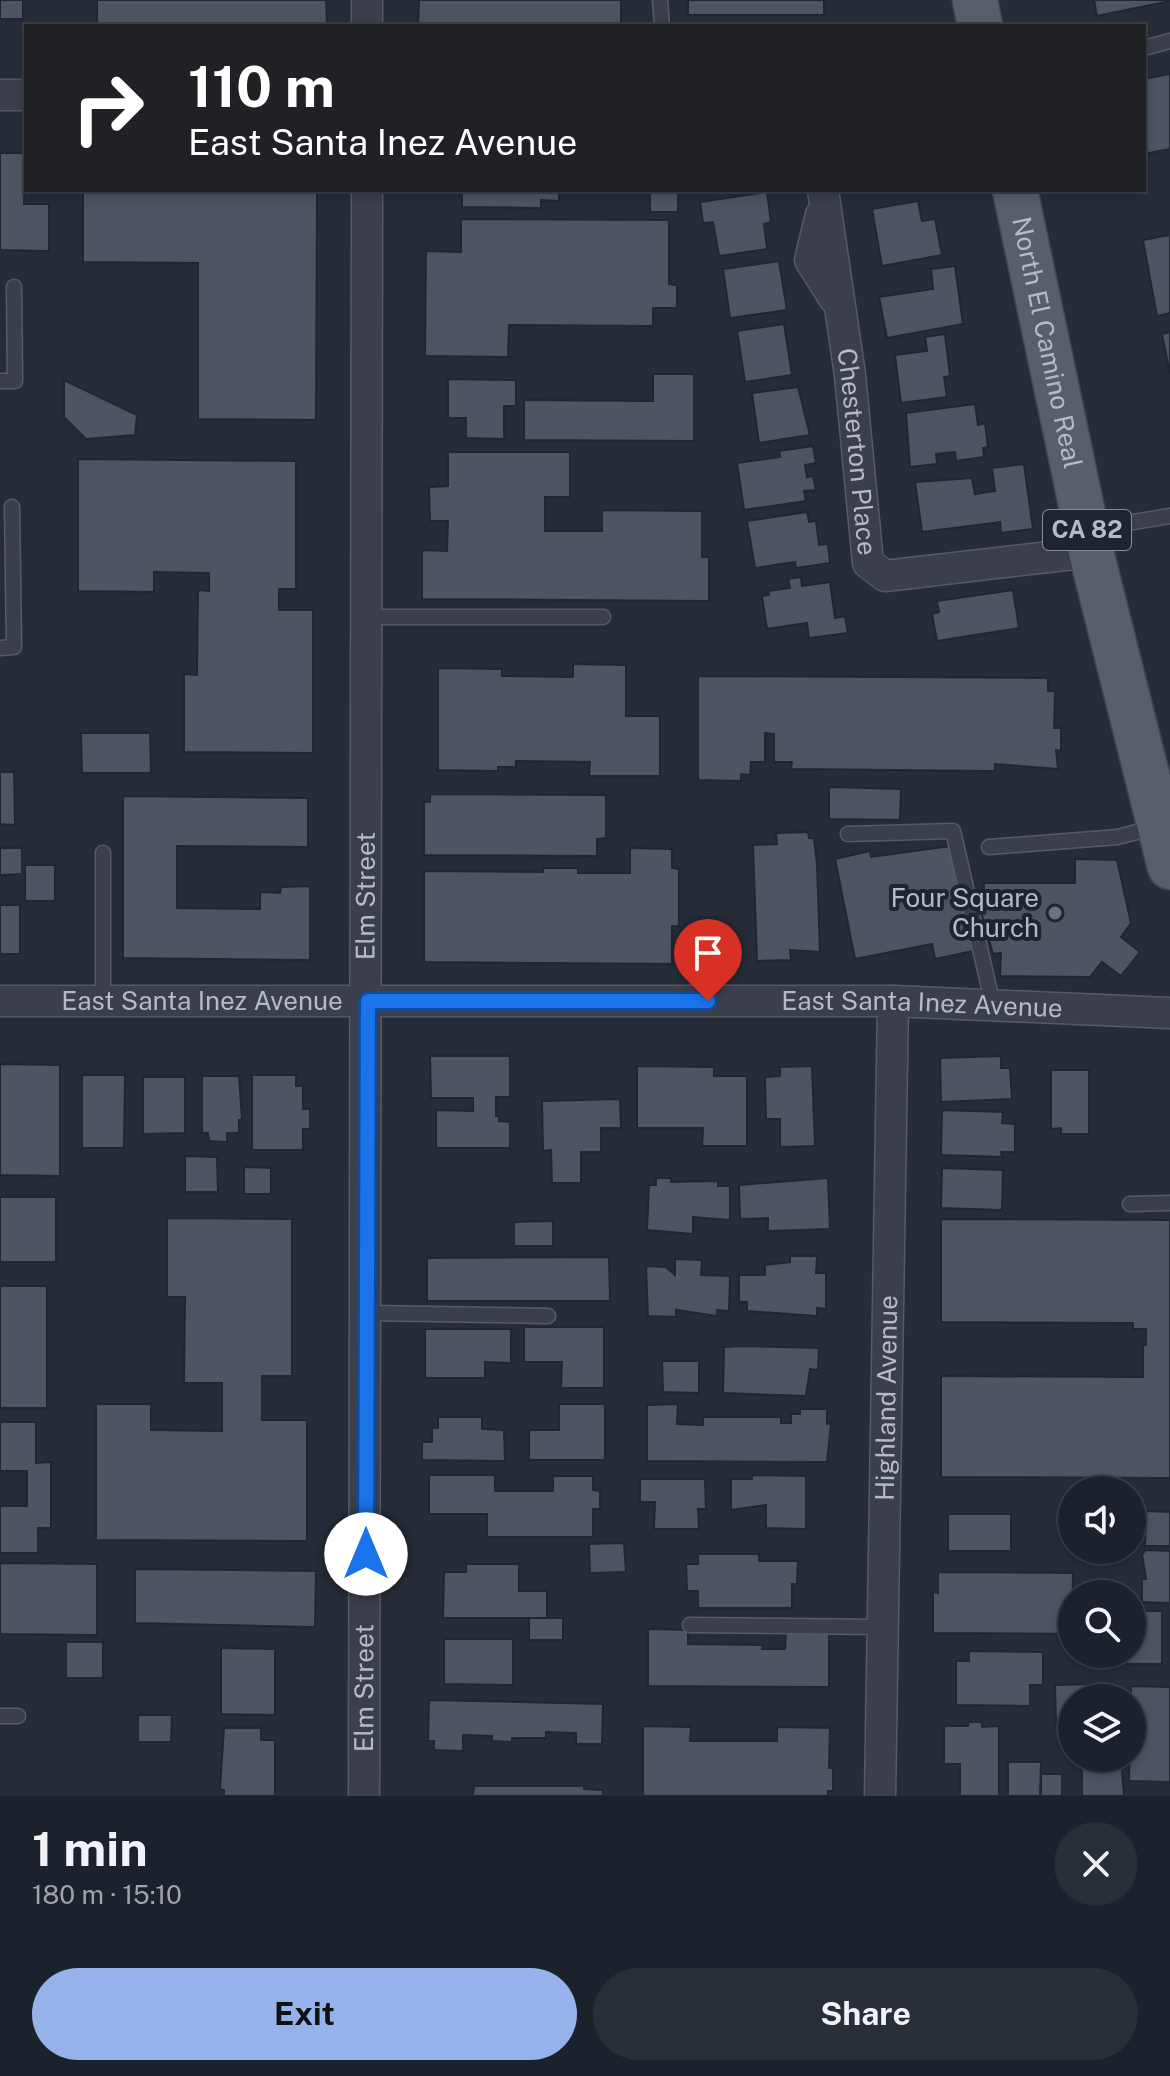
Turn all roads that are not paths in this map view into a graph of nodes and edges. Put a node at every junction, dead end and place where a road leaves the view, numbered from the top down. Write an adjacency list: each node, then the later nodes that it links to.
1 (367, 0): 4 (street)
2 (660, 0): 5 (lane)
3 (975, 0): 6 (main road)
4 (367, 24)
5 (662, 24)
6 (980, 24)
7 (1170, 41): 8 (lane)
8 (1146, 47)
9 (0, 95): 10 (street)
10 (24, 95)
11 (367, 192): 19 (street, Elm Street)
12 (1015, 192): 18 (main road, North El Camino Real / CA 82)
13 (824, 196): 18 (street, Chesterton Place)
14 (14, 287): 15 (lane)
15 (0, 381)
16 (12, 507): 21 (lane)
17 (1170, 516): 18 (lane)
18 (1089, 541): 24 (main road, North El Camino Real / CA 82)
19 (365, 617): 20 (lane); 28 (street, Elm Street)
20 (603, 617)
21 (0, 648)
22 (848, 834): 30 (lane)
23 (989, 847): 24 (lane)
24 (1165, 847)
25 (103, 853): 27 (lane)
26 (0, 1001): 27 (street, East Santa Inez Avenue)
27 (103, 1001): 28 (street, East Santa Inez Avenue)
28 (368, 1001): 29 (street, East Santa Inez Avenue); 34 (street, Elm Street)
29 (893, 1001): 30 (street, East Santa Inez Avenue); 37 (street, Highland Avenue)
30 (993, 1005): 31 (street, East Santa Inez Avenue)
31 (1170, 1013)
32 (1170, 1203): 33 (lane)
33 (1130, 1204)
34 (367, 1313): 35 (lane); 40 (street, Elm Street)
35 (548, 1316)
36 (690, 1625): 37 (lane)
37 (880, 1627): 41 (street, Highland Avenue)
38 (0, 1716): 39 (lane)
39 (18, 1716)
40 (364, 1796)
41 (880, 1796)

